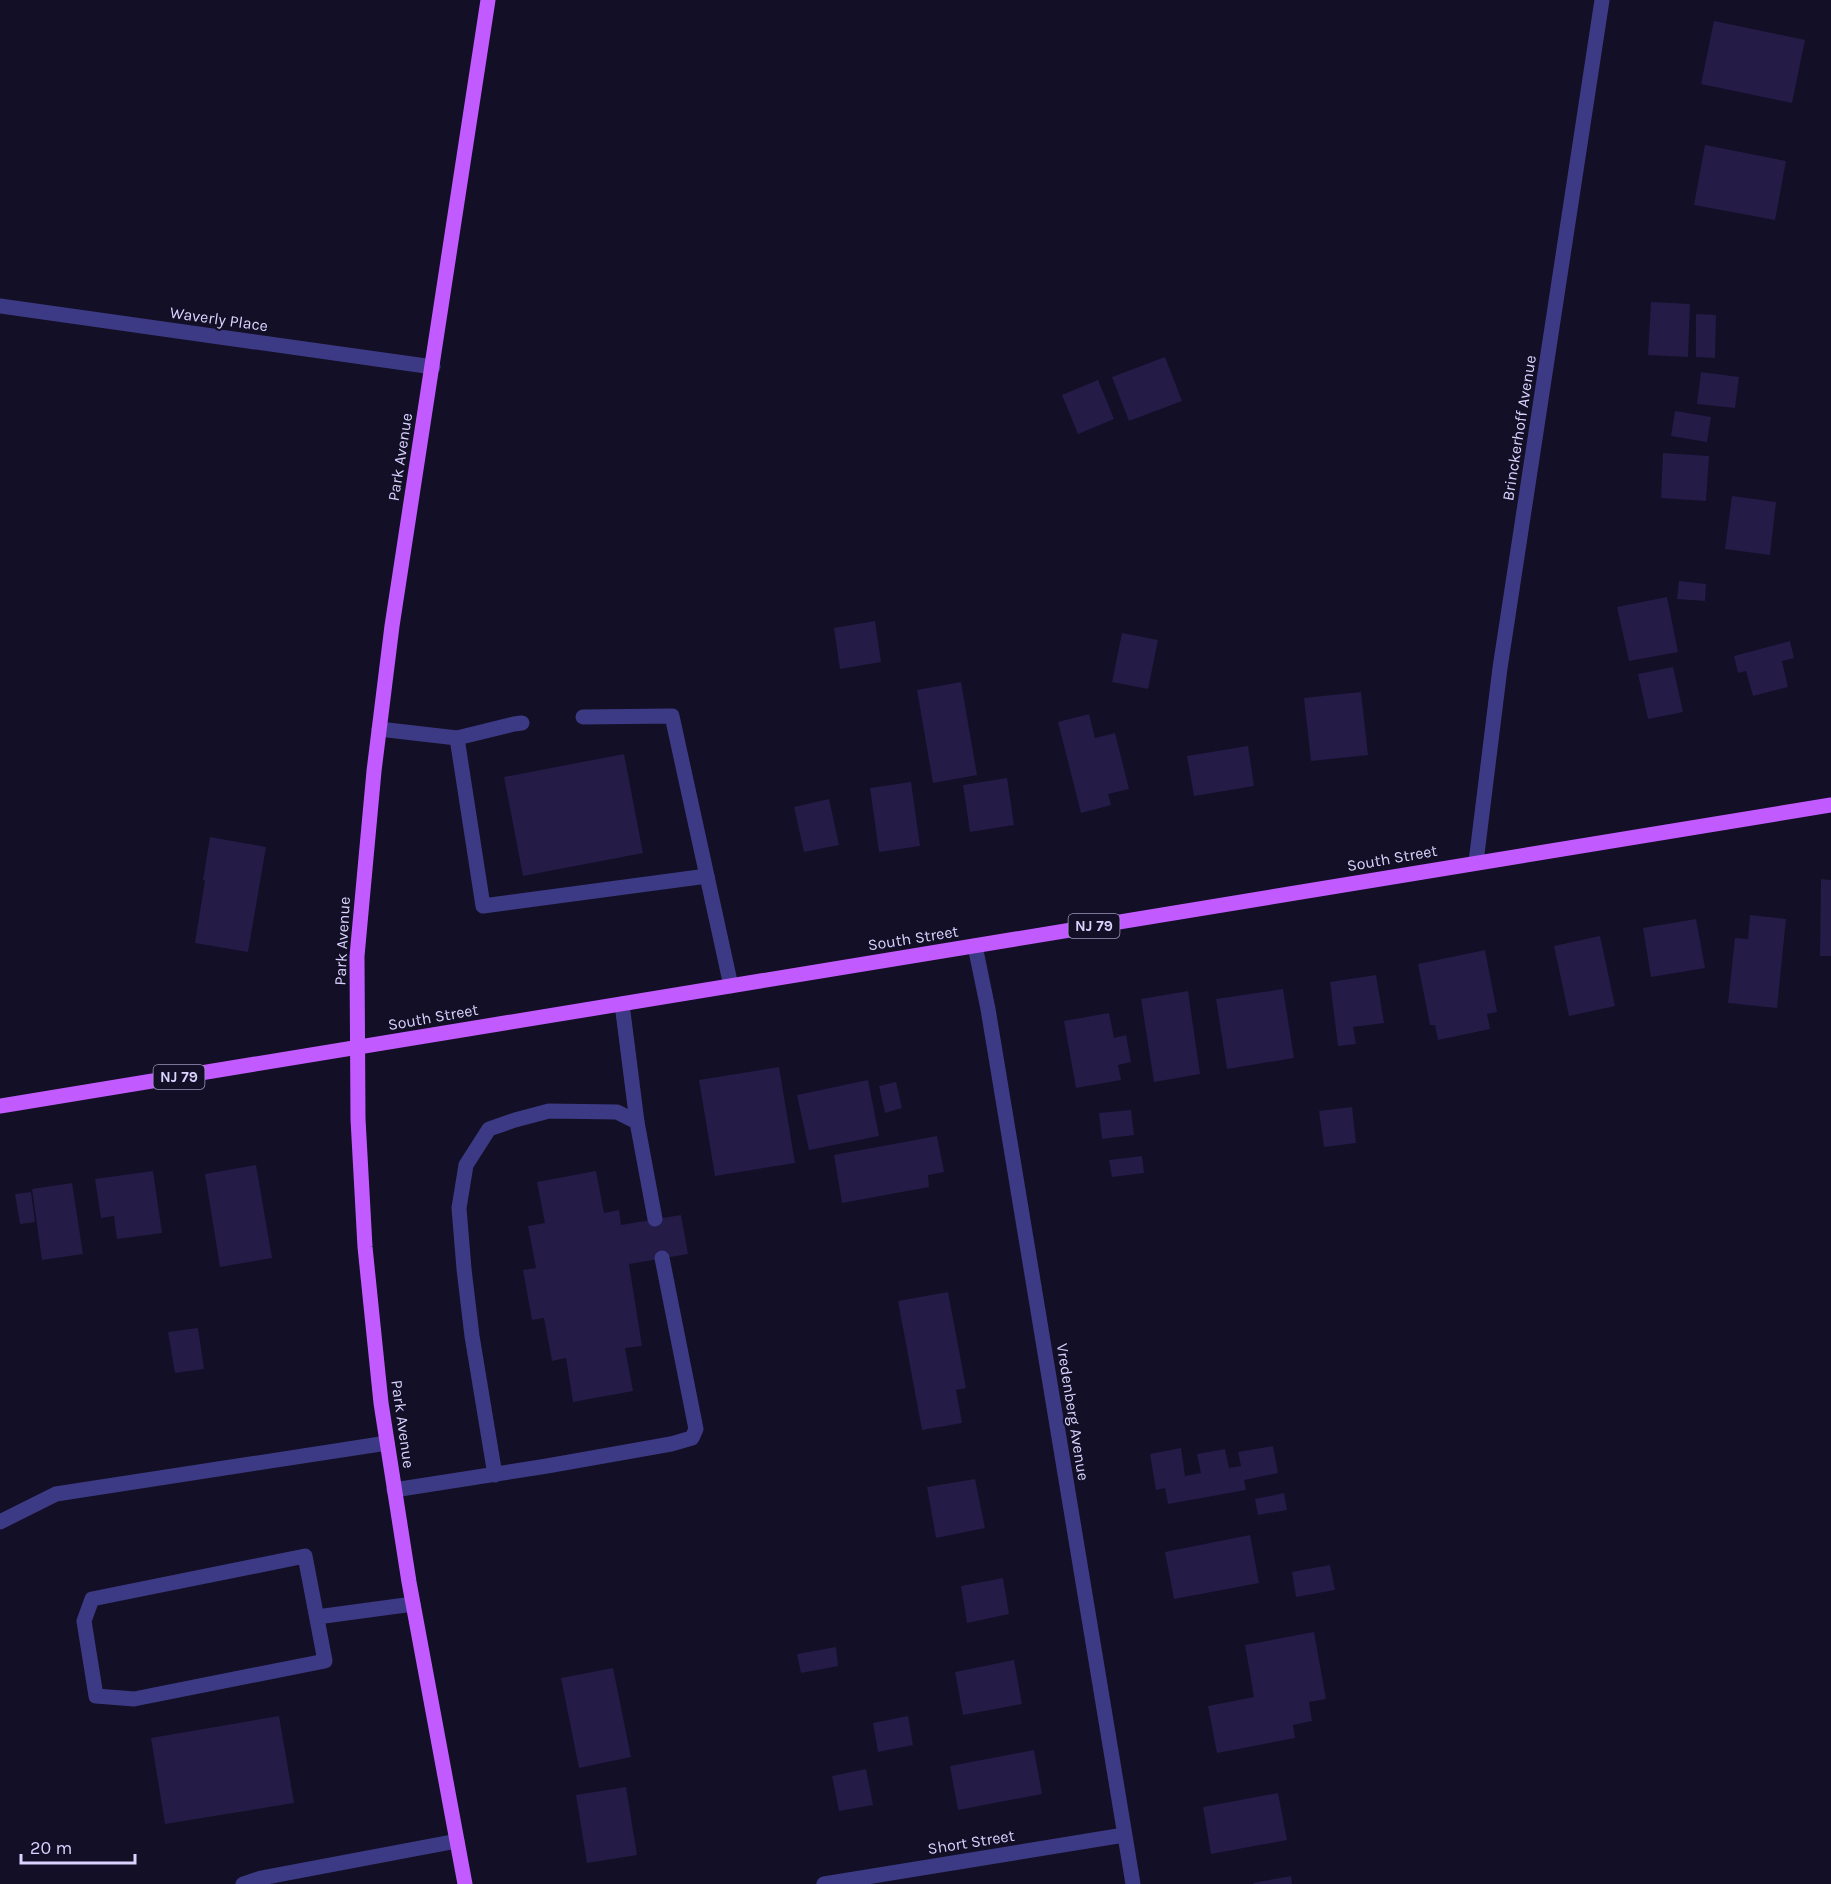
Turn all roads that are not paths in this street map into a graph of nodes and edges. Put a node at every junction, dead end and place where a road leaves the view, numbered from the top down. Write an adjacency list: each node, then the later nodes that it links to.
1 (488, 0): 4 (main road, Park Avenue)
2 (1602, 0): 10 (street, Brinckerhoff Avenue)
3 (0, 306): 4 (street, Waverly Place)
4 (433, 367): 7 (main road, Park Avenue)
5 (583, 717): 11 (street)
6 (522, 723): 8 (street)
7 (379, 729): 8 (street); 15 (main road, Park Avenue)
8 (457, 738): 11 (street)
9 (1831, 805): 10 (main road, South Street / NJ 79)
10 (1476, 862): 12 (main road, South Street / NJ 79)
11 (707, 876): 13 (street)
12 (975, 946): 13 (main road, South Street / NJ 79); 26 (street, Vredenberg Avenue)
13 (731, 986): 14 (main road, South Street / NJ 79)
14 (622, 1004): 15 (main road, South Street / NJ 79); 17 (street)
15 (358, 1048): 16 (main road, South Street / NJ 79); 20 (main road, Park Avenue)
16 (0, 1106)
17 (637, 1122): 18 (street); 21 (street)
18 (655, 1219)
19 (662, 1258): 21 (street)
20 (387, 1443): 22 (main road, Park Avenue); 23 (street)
21 (495, 1474): 22 (street)
22 (394, 1490): 24 (main road, Park Avenue)
23 (0, 1522)
24 (413, 1604): 25 (street); 27 (main road, Park Avenue)
25 (317, 1617): 25 (street)
26 (1124, 1835): 30 (street, Short Street); 31 (street, Vredenberg Avenue)
27 (457, 1841): 28 (street); 29 (main road, Park Avenue)
28 (243, 1884)
29 (465, 1884)
30 (824, 1884)
31 (1133, 1884)

